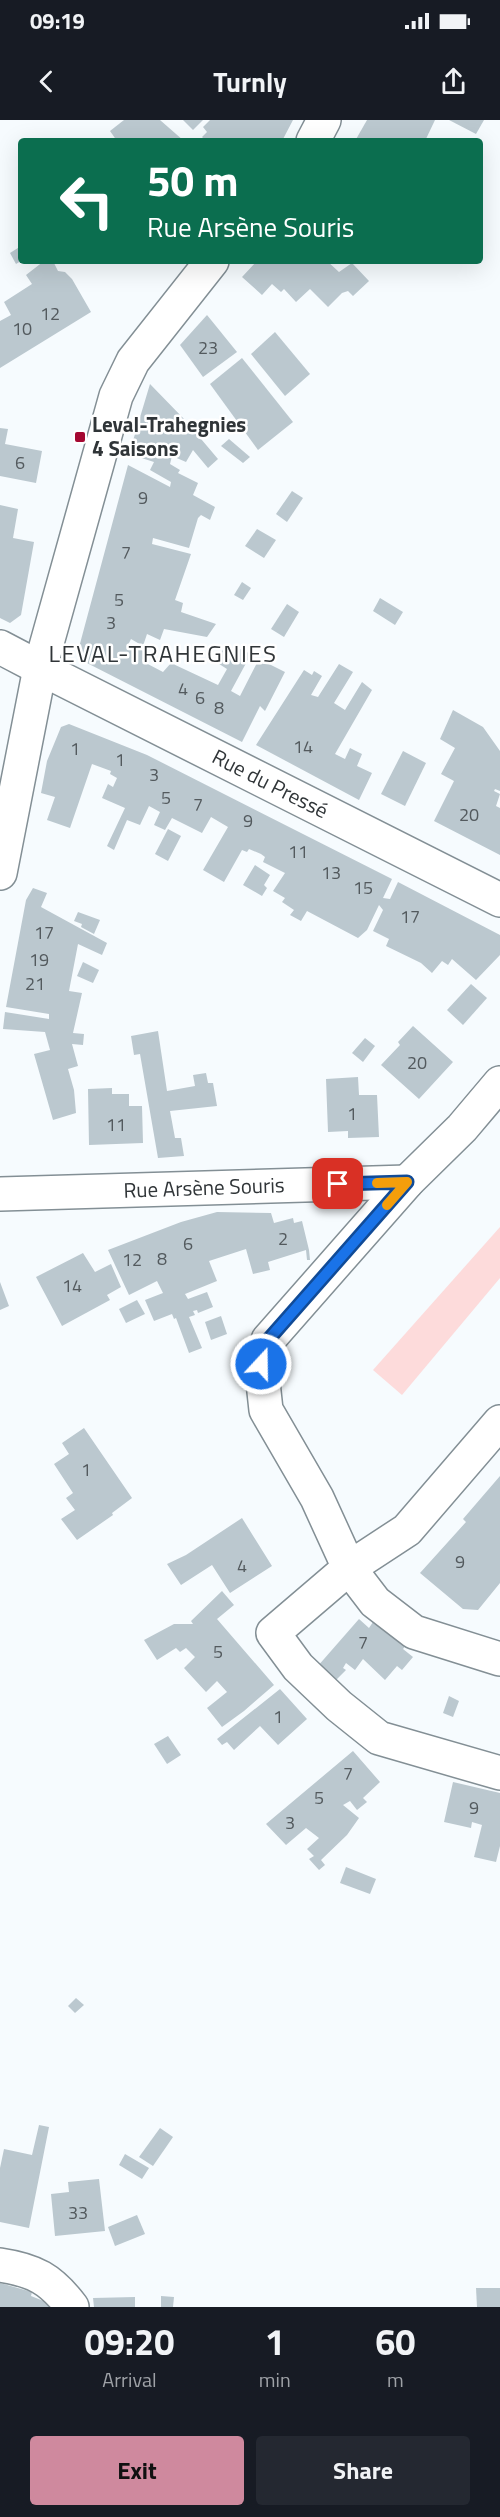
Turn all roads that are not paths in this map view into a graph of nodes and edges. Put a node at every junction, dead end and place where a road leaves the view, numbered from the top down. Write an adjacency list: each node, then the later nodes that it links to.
1 (324, 120): 2 (street)
2 (315, 138)
3 (210, 264): 5 (street)
4 (0, 647): 5 (street, Rue du Pressé)
5 (40, 668): 6 (street); 7 (street, Rue du Pressé)
6 (0, 873)
7 (500, 900)
8 (500, 1083): 9 (street)
9 (407, 1182): 10 (street, Rue Arsène Souris); 12 (street)
10 (0, 1194)
11 (500, 1422): 12 (street)
12 (349, 1568): 13 (street); 14 (street)
13 (500, 1659)
14 (500, 1773)
15 (0, 2265): 16 (street)
16 (72, 2307)

